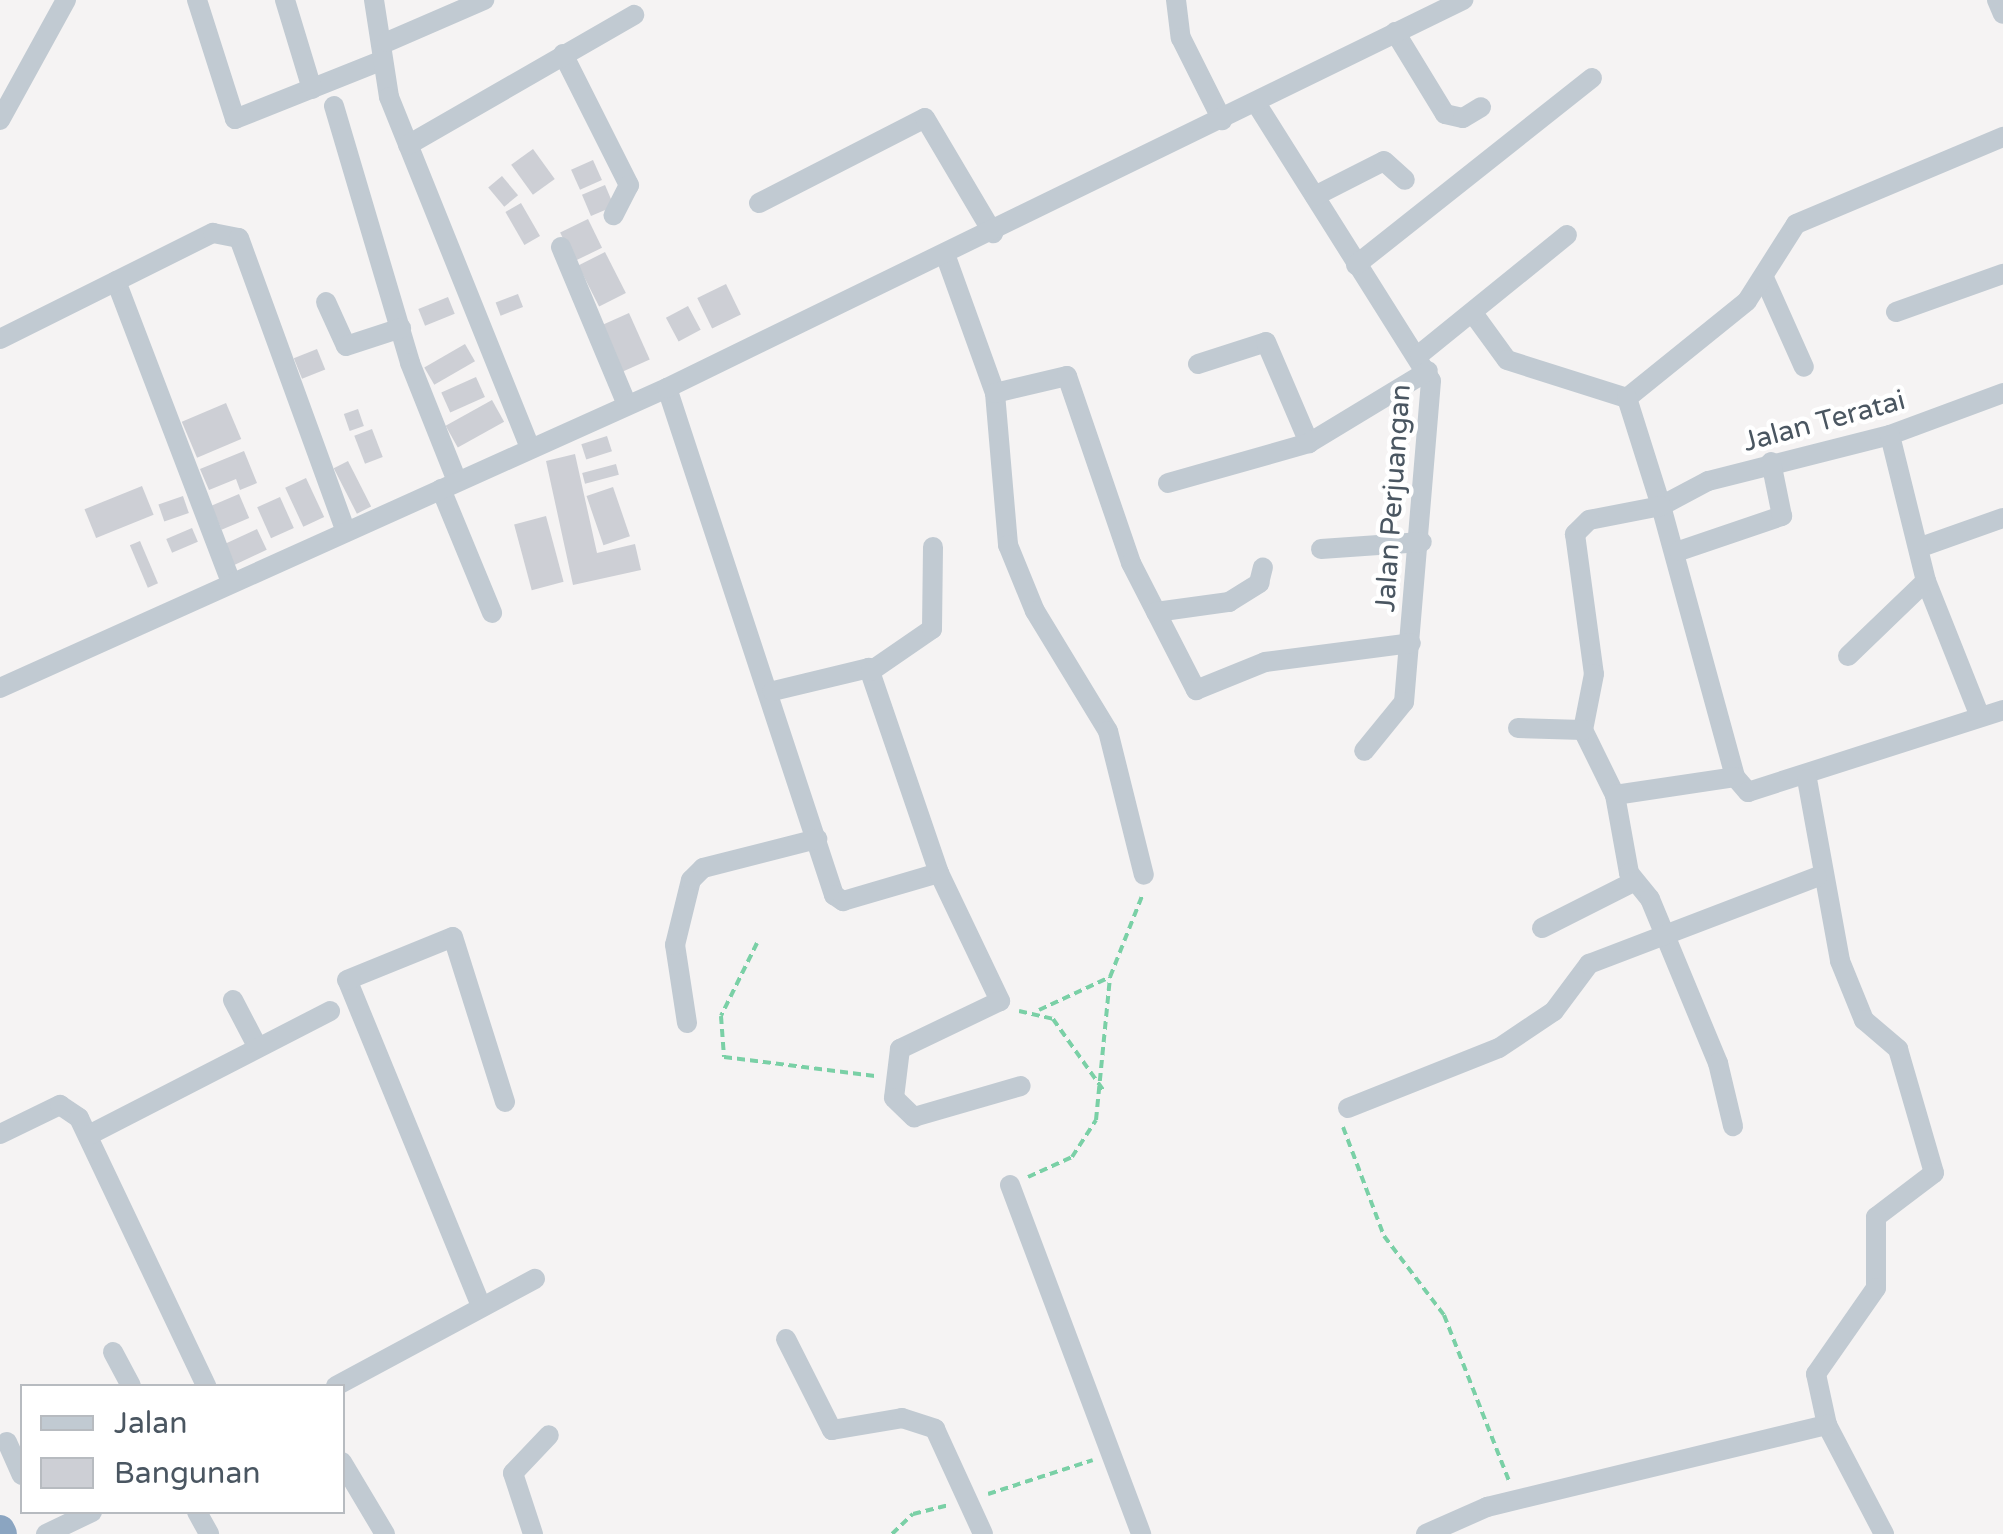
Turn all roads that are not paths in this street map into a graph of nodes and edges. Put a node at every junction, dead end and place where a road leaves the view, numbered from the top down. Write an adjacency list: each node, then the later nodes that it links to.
1 (66, 0): 20 (street)
2 (196, 0): 16 (street)
3 (285, 0): 16 (street)
4 (374, 0): 12 (street)
5 (1176, 0): 21 (street)
6 (1463, 0): 11 (street)
7 (1997, 0): 10 (street)
8 (474, 2): 12 (street)
9 (634, 14): 13 (street)
10 (2003, 14)
11 (1395, 32): 17 (street); 19 (street)
12 (387, 42): 14 (street)
13 (563, 54): 23 (street); 27 (street)
14 (378, 62): 16 (street); 23 (street)
15 (1592, 78): 32 (street)
16 (312, 89)
17 (1256, 103): 21 (street); 25 (street, Jalan Perjuangan)
18 (334, 106): 39 (street)
19 (1481, 106)
20 (0, 120)
21 (1222, 120): 28 (street)
22 (2003, 138): 34 (street)
23 (408, 145): 51 (street)
24 (1405, 180): 25 (street)
25 (1314, 196): 32 (street, Jalan Perjuangan)
26 (759, 203): 28 (street)
27 (614, 215)
28 (992, 233): 31 (street)
29 (1568, 235): 38 (street)
30 (562, 247): 48 (street)
31 (945, 254): 44 (street); 45 (street)
32 (1356, 265): 41 (street, Jalan Perjuangan)
33 (2003, 274): 37 (street)
34 (1765, 280): 43 (street); 47 (street)
35 (116, 281): 40 (street); 57 (street); 64 (street)
36 (326, 302): 39 (street)
37 (1896, 312)
38 (1475, 316): 41 (street); 47 (street)
39 (401, 328): 54 (street)
40 (0, 339)
41 (1424, 363): 50 (street); 58 (street, Jalan Perjuangan)
42 (1198, 364): 50 (street)
43 (1804, 367)
44 (667, 388): 48 (street); 72 (street)
45 (996, 393): 66 (street); 83 (street)
46 (2003, 393): 49 (street, Jalan Teratai)
47 (1627, 398): 55 (street)
48 (627, 406): 51 (street)
49 (1890, 434): 52 (street, Jalan Teratai); 60 (street)
50 (1309, 443): 53 (street)
51 (530, 448): 54 (street)
52 (1771, 462): 55 (street, Jalan Teratai); 62 (street)
53 (1168, 483)
54 (449, 485): 57 (street); 67 (street)
55 (1661, 506): 62 (street); 76 (street, Jalan Teratai)
56 (2003, 518): 60 (street)
57 (345, 529): 64 (street)
58 (1422, 542): 61 (street); 68 (street, Jalan Perjuangan)
59 (934, 547): 70 (street)
60 (1921, 548): 65 (street)
61 (1322, 549)
62 (1679, 551): 78 (street)
63 (1262, 567): 66 (street)
64 (230, 580): 71 (street)
65 (1926, 580): 69 (street); 74 (street)
66 (1156, 612): 68 (street)
67 (492, 613)
68 (1412, 643): 77 (street, Jalan Perjuangan)
69 (1848, 656)
70 (870, 671): 72 (street); 82 (street)
71 (0, 688)
72 (774, 691): 81 (street)
73 (2003, 710): 74 (street)
74 (1980, 717): 79 (street)
75 (1518, 728): 76 (street)
76 (1583, 730): 80 (street)
77 (1364, 750)
78 (1735, 776): 79 (street); 80 (street)
79 (1807, 779): 84 (street)
80 (1615, 796): 85 (street)
81 (816, 839): 82 (street); 90 (street)
82 (939, 873): 92 (street)
83 (1144, 875)
84 (1817, 877): 87 (street); 106 (street)
85 (1634, 882): 86 (street); 87 (street)
86 (1542, 928)
87 (1664, 940): 94 (street); 95 (street)
88 (232, 1000): 91 (street)
89 (330, 1011): 91 (street)
90 (688, 1023)
91 (256, 1044): 97 (street)
92 (1021, 1086)
93 (505, 1102): 100 (street)
94 (1348, 1108)
95 (1733, 1126)
96 (0, 1134): 97 (street)
97 (90, 1135): 104 (street)
98 (1010, 1185): 112 (street)
99 (535, 1278): 100 (street)
100 (481, 1306): 105 (street)
101 (786, 1340): 116 (street)
102 (113, 1352): 103 (street)
103 (129, 1384)
104 (205, 1384)
105 (340, 1384)
106 (1827, 1426): 117 (street); 118 (street)
107 (548, 1435): 115 (street)
108 (10, 1440): 110 (street)
109 (345, 1467): 114 (street)
110 (20, 1469)
111 (88, 1514): 113 (street)
112 (1137, 1533)
113 (46, 1534)
114 (386, 1534)
115 (533, 1534)
116 (984, 1534)
117 (1426, 1534)
118 (1884, 1534)

